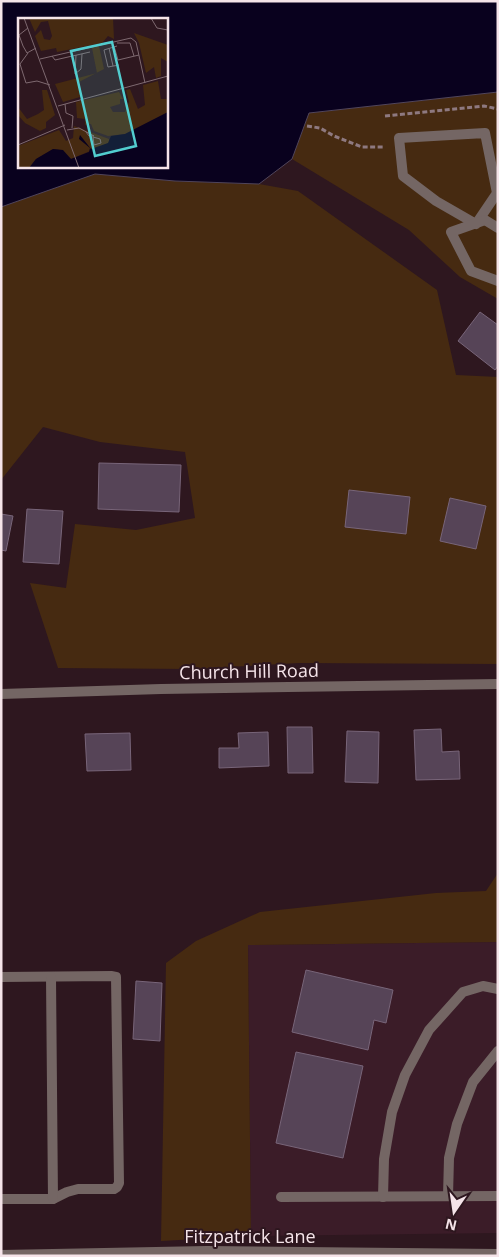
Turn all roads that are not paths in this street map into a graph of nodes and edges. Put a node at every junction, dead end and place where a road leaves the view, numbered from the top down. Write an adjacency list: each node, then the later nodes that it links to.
1 (476, 224): 1 (street); 2 (street); 3 (street)
2 (498, 228)
3 (498, 281)
4 (498, 684): 5 (street, Church Hill Road)
5 (1, 694)
6 (51, 976): 7 (street); 15 (street); 15 (street)
7 (1, 977)
8 (498, 988): 10 (street)
9 (498, 1052): 11 (street)
10 (383, 1196): 11 (street); 13 (street)
11 (448, 1196): 12 (street)
12 (498, 1196)
13 (281, 1197)
14 (1, 1199): 15 (street)
15 (52, 1199)
16 (498, 1254): 17 (street, Fitzpatrick Lane)
17 (1, 1255)

